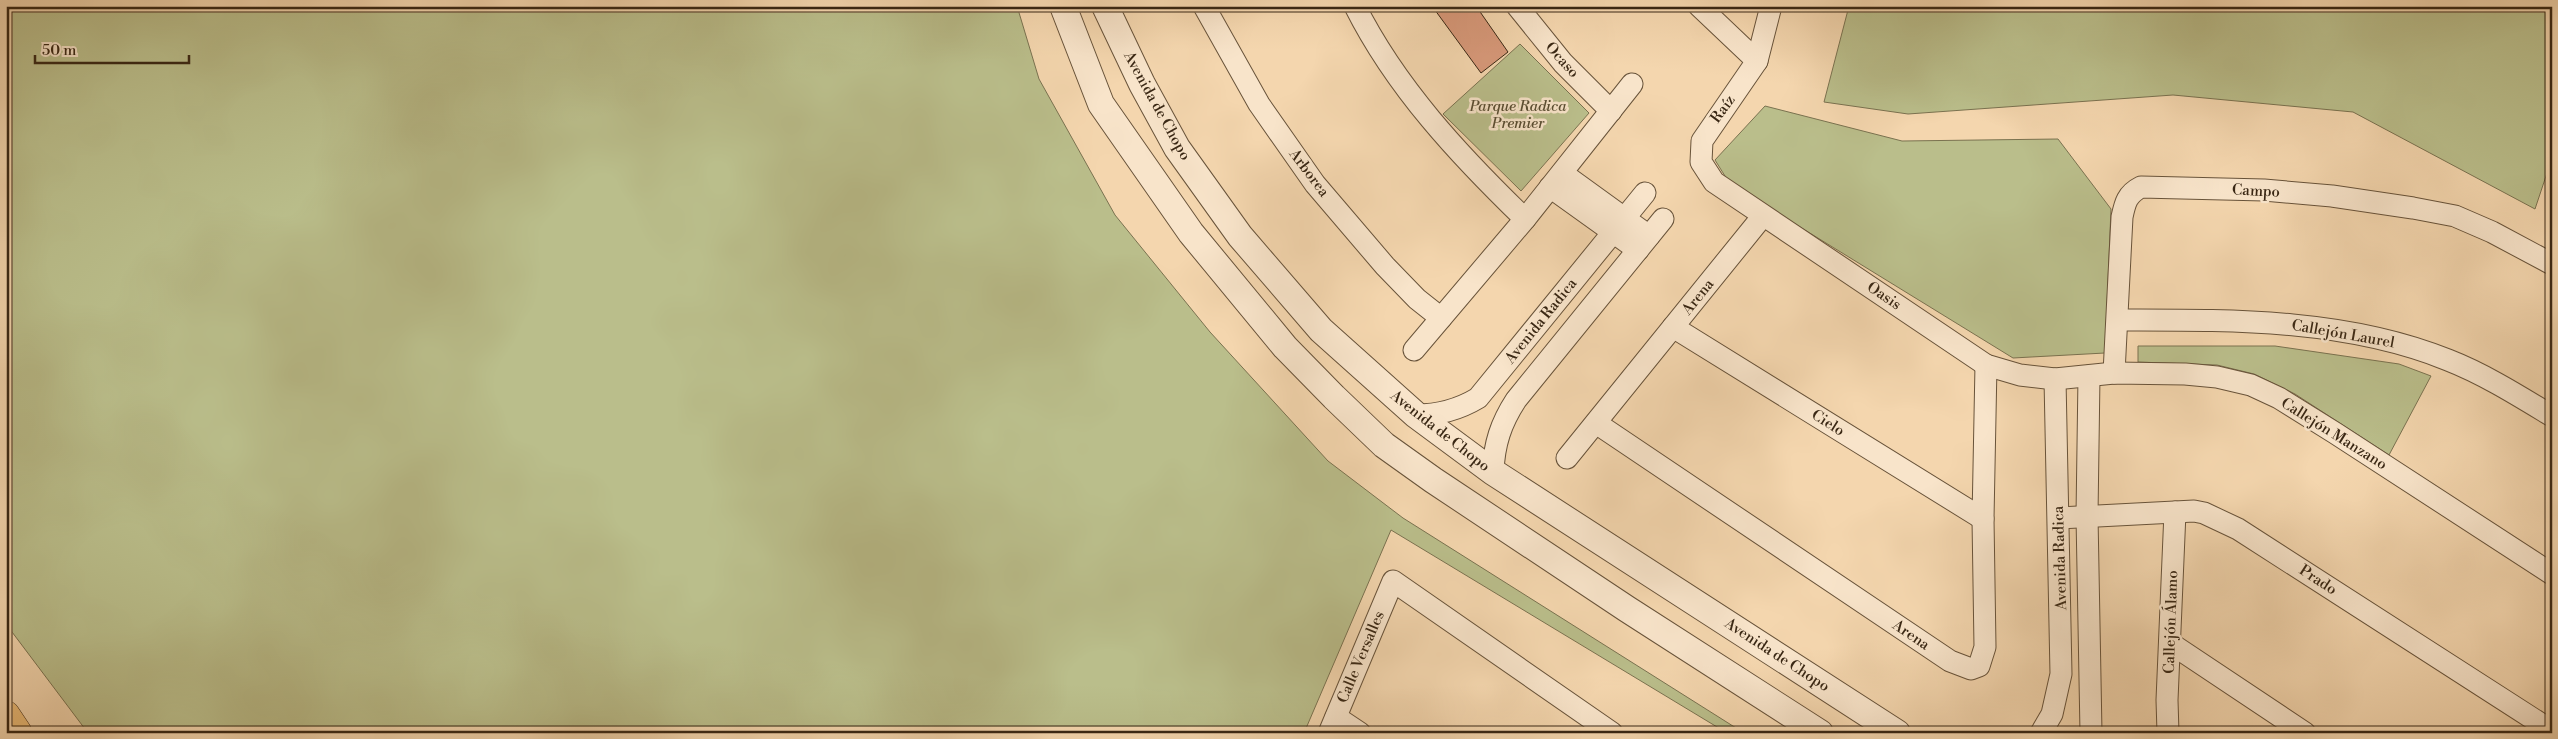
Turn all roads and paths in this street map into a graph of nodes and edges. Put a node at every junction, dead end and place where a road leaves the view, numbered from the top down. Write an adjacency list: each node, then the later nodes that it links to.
1 (1063, 6): 39 (street)
2 (1105, 6): 28 (street, Avenida de Chopo)
3 (1204, 6): 20 (street, Arborea)
4 (1354, 6): 15 (street)
5 (1517, 6): 10 (street, Ocaso)
6 (1699, 6): 8 (street)
7 (1771, 6): 8 (street, Raíz)
8 (1757, 61): 11 (street, Raíz)
9 (1632, 84): 10 (street)
10 (1611, 110): 12 (street)
11 (1701, 162): 14 (street, Oasis)
12 (1556, 180): 15 (street); 17 (street)
13 (1645, 193): 17 (street, Avenida Radica)
14 (1762, 217): 22 (street, Arena); 24 (street, Oasis)
15 (1525, 219): 20 (street)
16 (1663, 219): 18 (street, Avenida Radica)
17 (1619, 225): 18 (street); 28 (street, Avenida Radica)
18 (1644, 243): 32 (street, Avenida Radica)
19 (2552, 264): 21 (street, Campo)
20 (1441, 318): 23 (street)
21 (2118, 320): 25 (street, Campo); 29 (street, Callejón Laurel)
22 (1673, 327): 30 (street, Arena); 36 (street, Cielo)
23 (1414, 350)
24 (1986, 365): 27 (street, Oasis); 36 (street, Arena)
25 (2114, 373): 26 (street, Callejón Manzano); 38 (street, Callejón Manzano)
26 (2089, 376): 27 (street, Oasis); 34 (street, Avenida Radica)
27 (2055, 379): 35 (street, Avenida Radica)
28 (1416, 415): 32 (street, Avenida de Chopo)
29 (2552, 416)
30 (1596, 423): 31 (street, Arena); 36 (street, Arena)
31 (1567, 458)
32 (1493, 472): 37 (street, Avenida de Chopo)
33 (2175, 512): 34 (street, Prado); 40 (street, Callejón Álamo); 43 (street, Prado)
34 (2087, 516): 35 (street, Prado); 50 (street, Avenida Radica)
35 (2059, 518): 49 (street, Avenida Radica)
36 (1983, 519)
37 (1650, 574): 39 (street); 48 (street, Avenida de Chopo)
38 (2552, 574)
39 (1627, 609): 47 (street)
40 (2170, 642): 51 (street, Callejón Álamo); 52 (street)
41 (6, 716): 44 (main road)
42 (1333, 725): 45 (street); 46 (street, Calle Versalles)
43 (2552, 731)
44 (18, 733)
45 (1360, 733)
46 (1612, 733)
47 (1820, 733)
48 (1897, 733)
49 (2040, 733)
50 (2091, 733)
51 (2168, 733)
52 (2305, 733)

